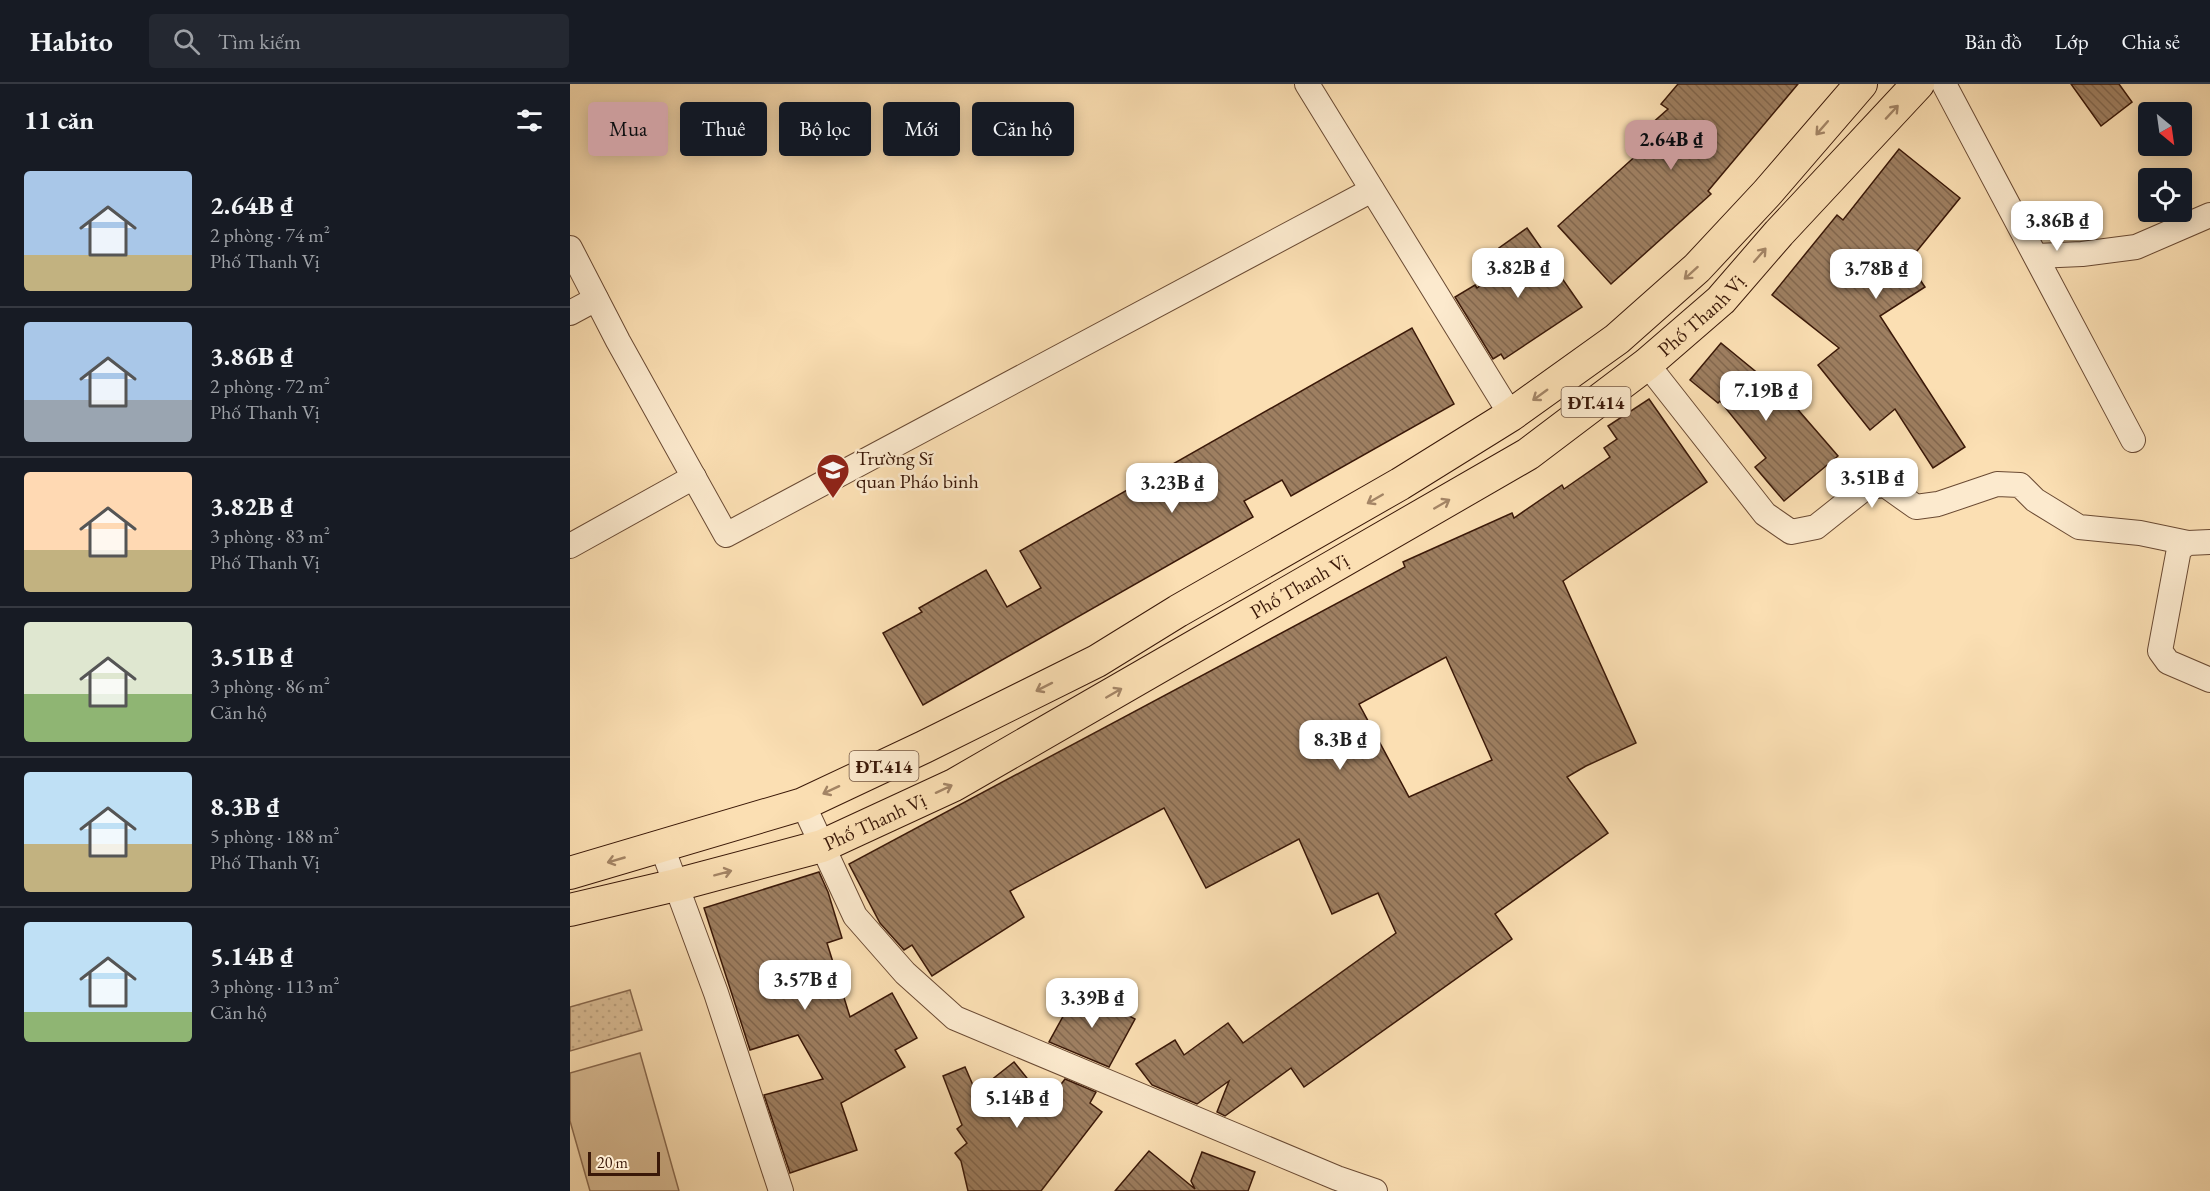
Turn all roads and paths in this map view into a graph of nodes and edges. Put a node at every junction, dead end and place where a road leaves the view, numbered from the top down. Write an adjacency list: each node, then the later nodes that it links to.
1 (1306, 84): 5 (street)
2 (1861, 84): 12 (main road, Phố Thanh Vị, one-way to 12)
3 (1918, 84): 11 (main road, Phố Thanh Vị / ĐT.414, one-way to 3)
4 (1944, 84): 8 (street)
5 (1372, 190): 12 (street); 14 (street)
6 (2210, 215): 8 (street)
7 (570, 248): 9 (street)
8 (2036, 256): 13 (street)
9 (596, 299): 10 (street); 14 (street)
10 (570, 313)
11 (1647, 364): 15 (street); 19 (main road, Phố Thanh Vị / ĐT.414, one-way to 11)
12 (1511, 415): 18 (main road, Phố Thanh Vị / ĐT.414, one-way to 18)
13 (2133, 440)
14 (694, 477): 16 (street)
15 (2199, 542): 17 (street)
16 (570, 546)
17 (2210, 680)
18 (802, 804): 19 (street); 20 (main road, Phố Thanh Vị / ĐT.414)
19 (822, 846): 22 (main road, Phố Thanh Vị, one-way to 19); 25 (street)
20 (662, 847): 21 (main road, Phố Thanh Vị, one-way to 21); 22 (street)
21 (570, 873)
22 (676, 885): 23 (main road, Phố Thanh Vị); 24 (street)
23 (570, 910)
24 (781, 1191)
25 (1375, 1191)

